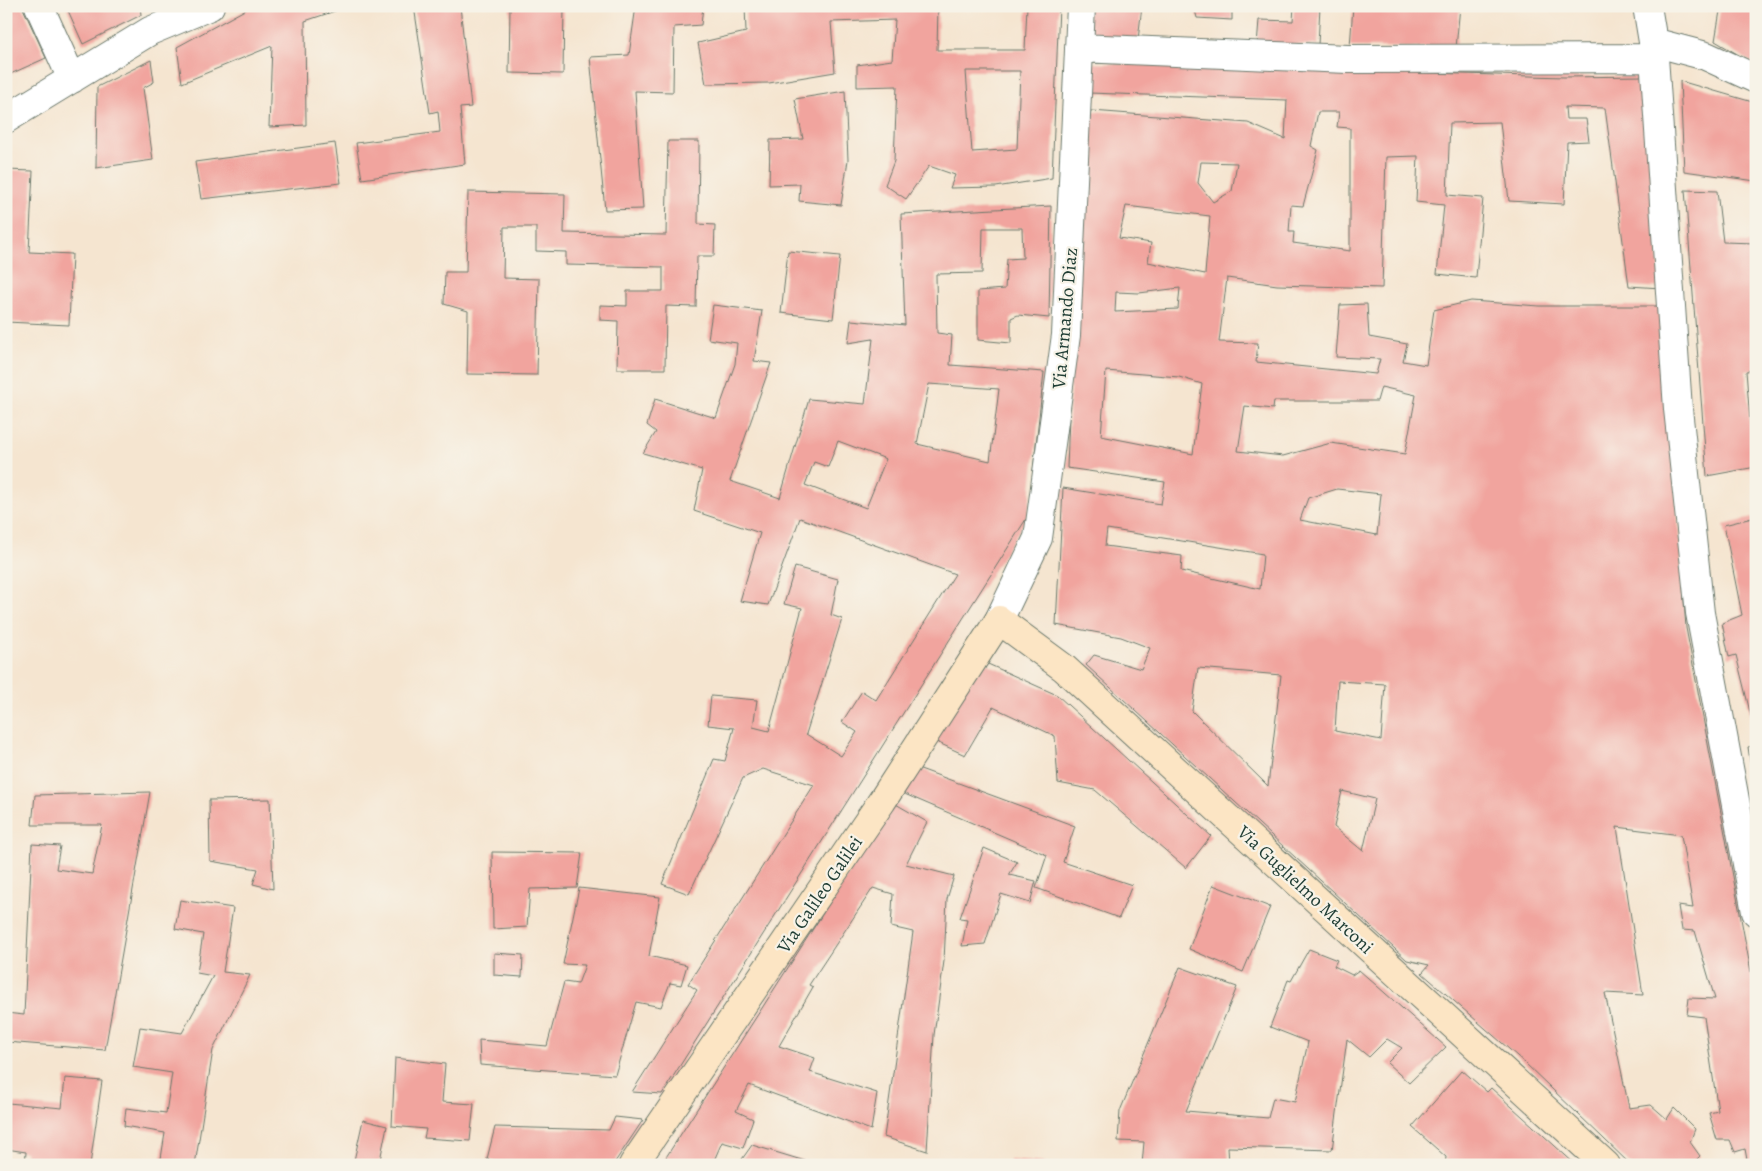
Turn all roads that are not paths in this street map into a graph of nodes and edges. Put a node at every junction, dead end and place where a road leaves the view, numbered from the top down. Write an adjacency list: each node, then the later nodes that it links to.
1 (39, 6): 7 (street)
2 (210, 6): 7 (street)
3 (1081, 6): 5 (street, Via Armando Diaz)
4 (1646, 6): 6 (street)
5 (1079, 48): 6 (street); 10 (street, Via Armando Diaz)
6 (1654, 50): 8 (street); 11 (street)
7 (72, 78): 9 (street)
8 (1756, 79)
9 (6, 119)
10 (1000, 620): 12 (street, Via Galileo Galilei); 13 (street, Via Guglielmo Marconi)
11 (1756, 912)
12 (633, 1165)
13 (1606, 1165)

